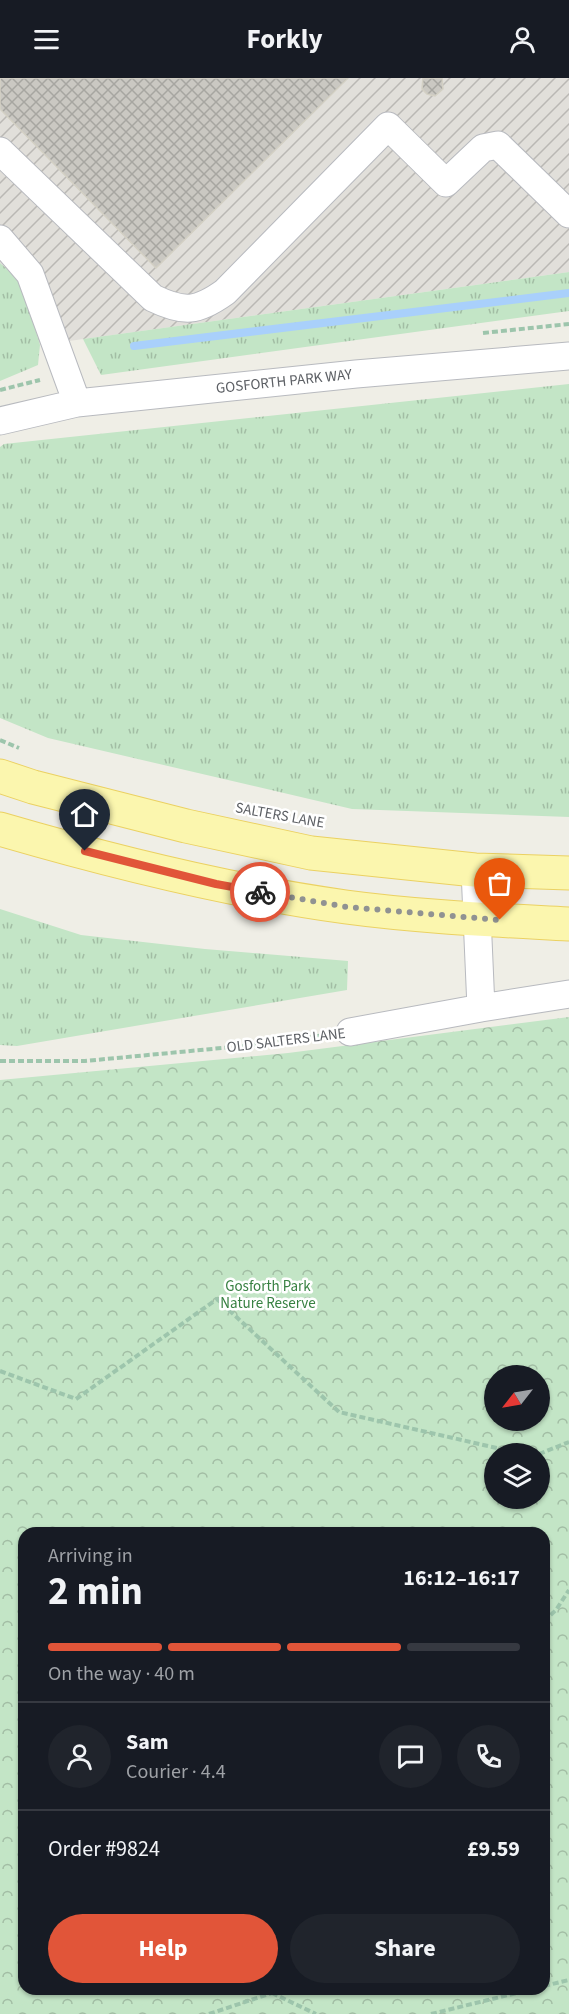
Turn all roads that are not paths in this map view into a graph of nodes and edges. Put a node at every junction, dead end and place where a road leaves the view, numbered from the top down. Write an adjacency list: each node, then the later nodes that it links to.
1 (0, 151): 2 (street)
2 (569, 214)
3 (0, 239): 5 (street)
4 (569, 356): 5 (street, GOSFORTH PARK WAY)
5 (78, 403): 6 (street, GOSFORTH PARK WAY)
6 (0, 421)
7 (0, 776): 9 (main road, SALTERS LANE)
8 (0, 829): 11 (main road)
9 (475, 870): 10 (main road, SALTERS LANE); 11 (street)
10 (569, 873)
11 (477, 919): 12 (main road); 14 (street)
12 (569, 924)
13 (569, 994): 14 (street, OLD SALTERS LANE)
14 (481, 1008): 15 (street, OLD SALTERS LANE)
15 (350, 1032)

